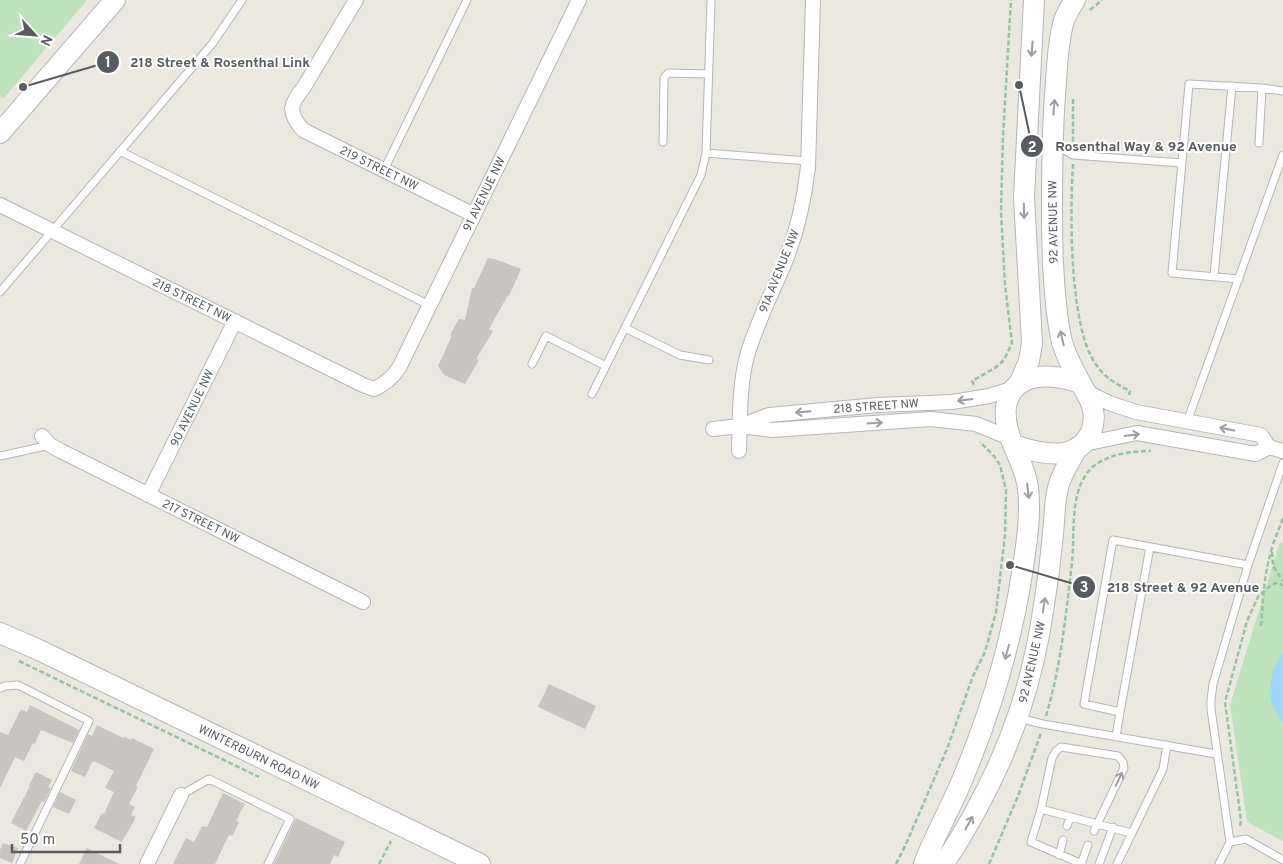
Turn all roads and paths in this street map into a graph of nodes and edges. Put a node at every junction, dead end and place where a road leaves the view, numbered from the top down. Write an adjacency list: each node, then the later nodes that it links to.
1 (115, 0): 17 (main road)
2 (242, 0): 21 (lane)
3 (356, 0): 27 (street, 219 STREET NW)
4 (467, 0): 27 (lane)
5 (578, 0): 29 (street, 91 AVENUE NW)
6 (814, 0): 25 (street, 91A AVENUE NW)
7 (1011, 0): 43 (path)
8 (1034, 0): 41 (main road, one-way to 41)
9 (1102, 0): 11 (path)
10 (711, 2): 12 (lane)
11 (1081, 7): 20 (main road, 92 AVENUE NW, one-way to 11)
12 (708, 74): 18 (lane); 22 (lane)
13 (1232, 86): 14 (lane); 26 (lane); 31 (lane)
14 (1262, 88): 15 (lane); 19 (lane)
15 (1283, 91)
16 (1073, 92): 23 (path)
17 (0, 133)
18 (663, 142)
19 (1259, 143)
20 (1052, 144): 23 (lane); 42 (main road, 92 AVENUE NW, one-way to 20)
21 (120, 152): 30 (lane); 34 (lane)
22 (706, 152): 25 (lane); 36 (lane)
23 (1073, 155): 26 (lane); 45 (path)
24 (1283, 155): 32 (lane)
25 (808, 160): 47 (street, 91A AVENUE NW)
26 (1182, 163): 31 (lane)
27 (384, 170): 29 (street, 219 STREET NW)
28 (0, 204): 30 (street, 218 STREET NW)
29 (474, 215): 34 (street, 91 AVENUE NW)
30 (53, 231): 33 (lane); 35 (street, 218 STREET NW)
31 (1214, 276): 32 (lane)
32 (1238, 279): 46 (lane)
33 (0, 292)
34 (430, 305): 40 (street, 91 AVENUE NW)
35 (235, 321): 40 (street, 218 STREET NW); 58 (street, 90 AVENUE NW)
36 (625, 328): 37 (lane); 39 (lane)
37 (709, 360)
38 (532, 364): 39 (lane)
39 (606, 366): 44 (lane)
40 (384, 384)
41 (1016, 386): 42 (main road); 47 (street, 218 STREET NW, one-way to 47); 51 (main road)
42 (1084, 388): 46 (street); 52 (main road, 92 AVENUE NW)
43 (975, 389)
44 (592, 394)
45 (1128, 397)
46 (1187, 422): 53 (street, one-way to 46)
47 (740, 426): 48 (street, 218 STREET NW); 51 (street, 218 STREET NW, one-way to 51); 54 (street, 91A AVENUE NW)
48 (713, 429)
49 (979, 440): 100 (path)
50 (46, 441): 56 (lane); 58 (street, 217 STREET NW)
51 (1012, 442): 52 (main road); 101 (main road, one-way to 101)
52 (1081, 446): 53 (street, one-way to 53); 74 (main road, 92 AVENUE NW, one-way to 52)
53 (1276, 449)
54 (739, 451)
55 (1123, 454): 72 (path)
56 (0, 456)
57 (1283, 463): 62 (lane)
58 (148, 495): 65 (street, 217 STREET NW)
59 (1283, 518): 60 (path)
60 (1273, 544): 63 (path); 64 (path)
61 (1150, 547): 62 (lane); 73 (lane); 73 (lane)
62 (1248, 565): 78 (lane)
63 (1283, 583): 64 (path)
64 (1263, 592): 67 (path); 85 (path)
65 (364, 602)
66 (0, 626): 69 (main road, WINTERBURN ROAD NW)
67 (1261, 626)
68 (0, 634): 69 (main road, WINTERBURN ROAD NW)
69 (39, 650): 99 (main road, WINTERBURN ROAD NW)
70 (18, 661): 79 (path)
71 (0, 688): 95 (lane)
72 (1048, 707)
73 (1120, 712): 75 (lane)
74 (1018, 718): 75 (lane); 102 (main road, 92 AVENUE NW, one-way to 74)
75 (1116, 737): 77 (lane)
76 (1038, 742): 103 (path)
77 (1167, 745): 78 (lane); 88 (lane)
78 (1216, 754): 90 (lane)
79 (263, 779)
80 (181, 795): 96 (street); 97 (lane)
81 (1041, 809): 82 (lane); 83 (lane, one-way to 81); 93 (lane)
82 (1070, 817): 83 (lane); 84 (lane)
83 (1097, 823): 86 (lane); 87 (lane)
84 (1067, 826)
85 (1240, 826)
86 (1113, 827): 88 (lane); 105 (lane)
87 (1094, 831)
88 (1132, 833): 106 (lane)
89 (1063, 840): 93 (lane)
90 (1230, 842): 94 (lane); 107 (lane)
91 (398, 845): 98 (path)
92 (1088, 845): 104 (lane)
93 (1059, 855): 104 (lane)
94 (1283, 860)
95 (20, 864)
96 (147, 864)
97 (268, 864)
98 (379, 864)
99 (480, 864)
100 (896, 864)
101 (924, 864)
102 (943, 864)
103 (989, 864)
104 (1081, 864)
105 (1099, 864)
106 (1117, 864)
107 (1219, 864)

